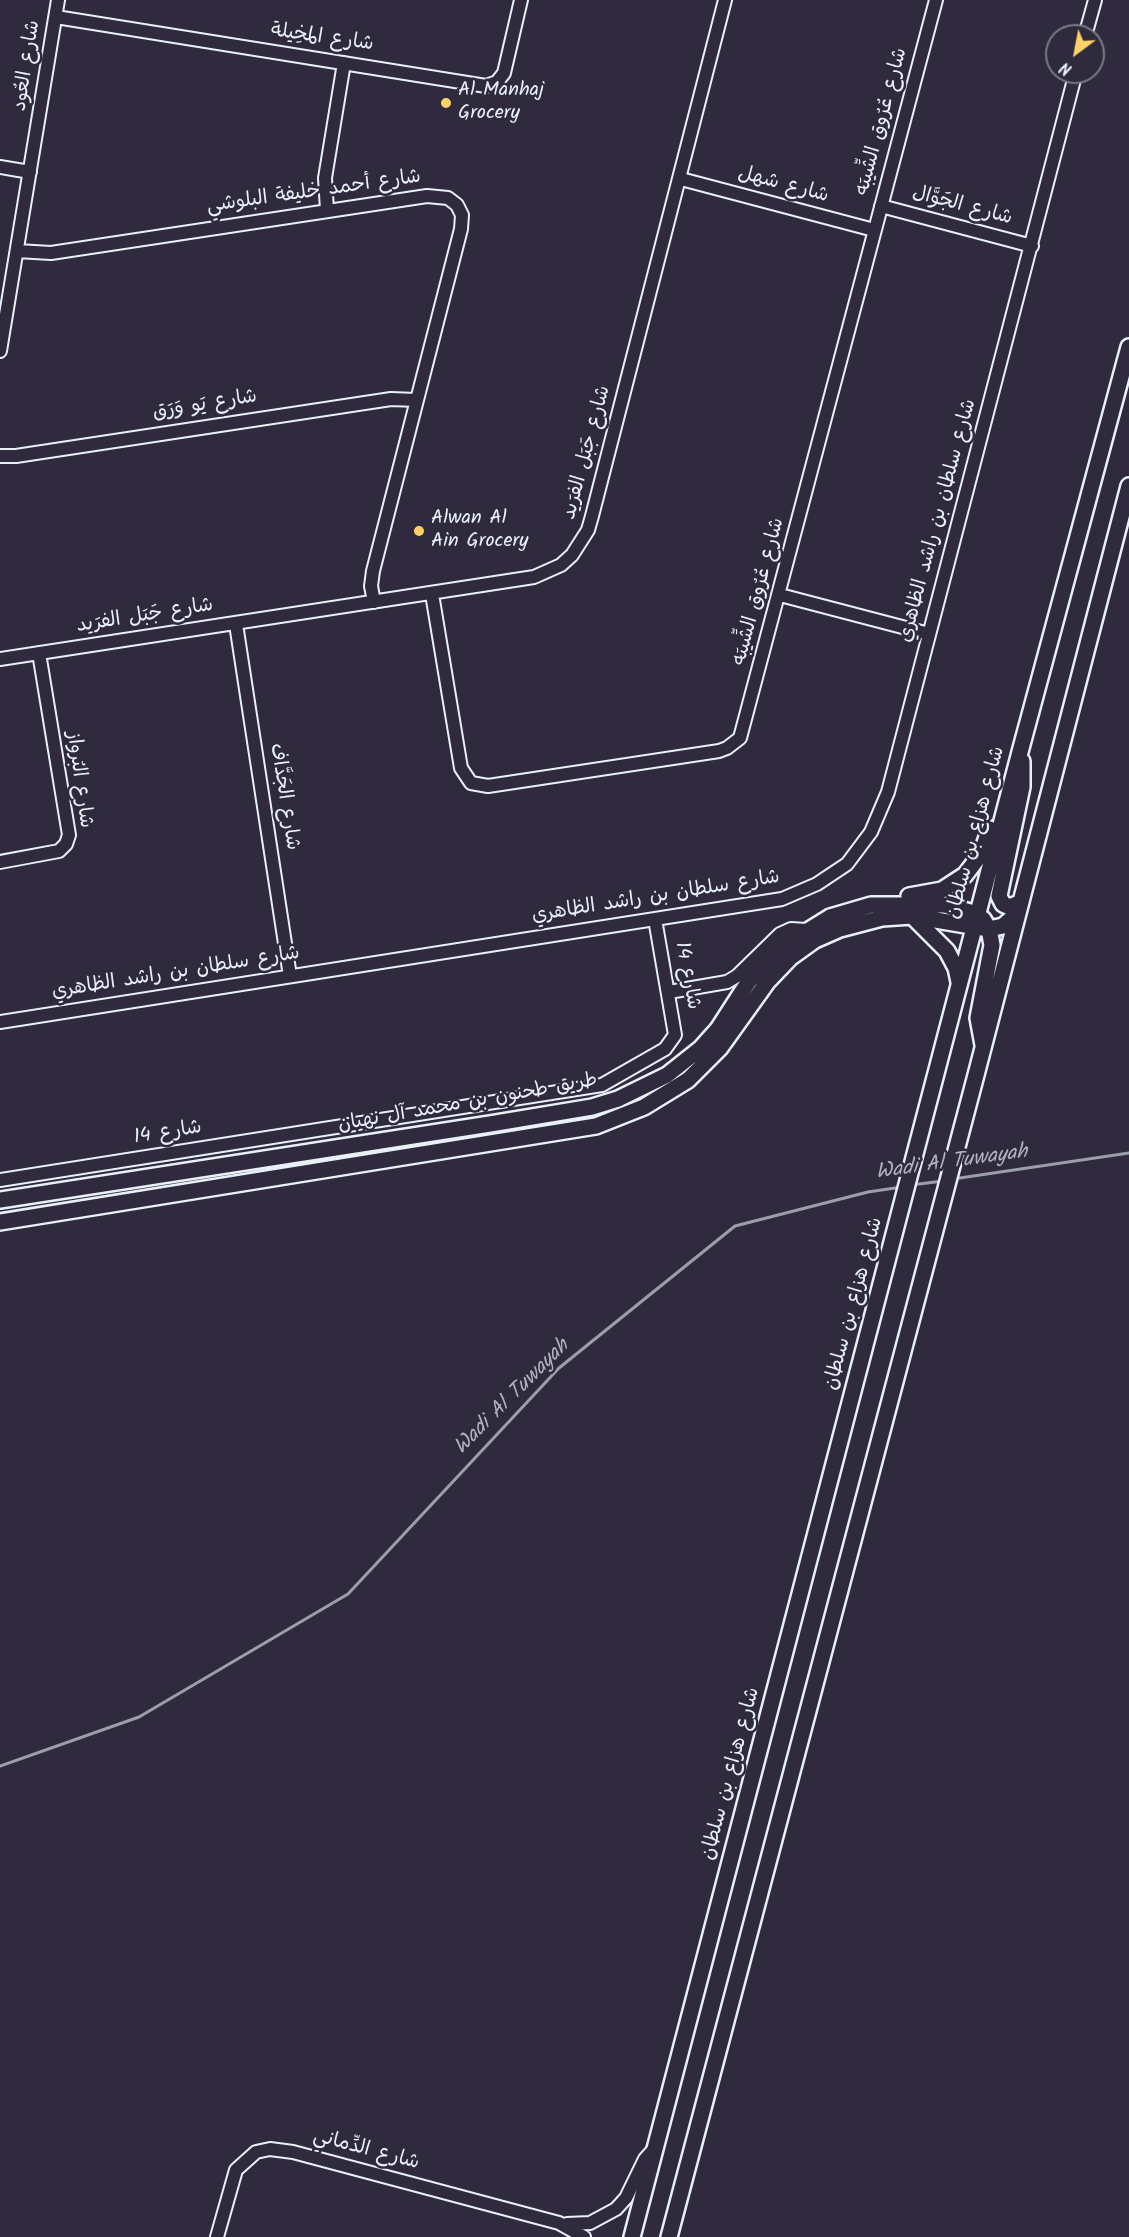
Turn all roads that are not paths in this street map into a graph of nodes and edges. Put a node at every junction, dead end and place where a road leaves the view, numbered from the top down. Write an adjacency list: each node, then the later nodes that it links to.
1 (58, 0): 6 (street, شارع العُود)
2 (521, 0): 8 (street, شارع المخِيلة)
3 (725, 0): 12 (street, شارع جَبَل الفرَيد)
4 (936, 0): 13 (street, شارع عُرُوق الشِّيبَه)
5 (1095, 0): 7 (street)
6 (56, 17): 8 (street, شارع المخِيلة); 11 (street, شارع العُود)
7 (1088, 24)
8 (344, 63): 14 (street)
9 (1073, 84): 16 (street, شارع سلطان بن راشد الظاهري)
10 (0, 167): 11 (street)
11 (30, 172): 17 (street, شارع العُود)
12 (681, 179): 15 (street, شارع شهل); 25 (street, شارع جَبَل الفرَيد)
13 (881, 206): 15 (street, شارع عُرُوق الشِّيبَه); 16 (street, شارع الجَوَّال)
14 (327, 210): 17 (street, شارع أحمد خليفة البلوشي); 20 (street, شارع أحمد خليفة البلوشي)
15 (874, 230): 26 (street, شارع عُرُوق الشِّيبَه)
16 (1032, 246): 29 (street, شارع سلطان بن راشد الظاهري)
17 (17, 251): 19 (street, شارع العُود)
18 (1129, 347): 32 (main road, شارع هزاع بن سلطان)
19 (0, 351)
20 (416, 400): 21 (street, شارع يَو وَرَق); 27 (street, شارع أحمد خليفة البلوشي)
21 (0, 456)
22 (1129, 486): 24 (main road)
23 (1129, 506): 24 (street)
24 (1116, 533): 35 (main road)
25 (432, 594): 26 (street, شارع عُرُوق الشِّيبَه); 27 (street, شارع جَبَل الفرَيد)
26 (780, 595): 29 (street)
27 (374, 602): 28 (street, شارع جَبَل الفرَيد)
28 (236, 624): 30 (street, شارع جَبَل الفرَيد); 40 (street, شارع الجَدَّاف)
29 (929, 634): 37 (street, شارع سلطان بن راشد الظاهري)
30 (39, 653): 31 (street, شارع جَبَل الفرَيد); 33 (street, شارع البُرواز)
31 (0, 659)
32 (1020, 752): 34 (main road); 35 (main road); 38 (main road, شارع هزاع بن سلطان)
33 (0, 862)
34 (857, 908): 38 (main road, طريق طحنون بن محمد آل نهيان); 39 (main road, طريق طحنون بن محمد آل نهيان)
35 (1019, 908): 38 (main road); 44 (main road)
36 (912, 916): 38 (main road); 41 (main road); 50 (main road)
37 (655, 919): 40 (street, شارع سلطان بن راشد الظاهري); 42 (street, شارع 14)
38 (980, 923): 41 (main road, شارع هزاع بن سلطان); 44 (main road)
39 (806, 930): 42 (street); 46 (main road, طريق طحنون بن محمد آل نهيان)
40 (290, 976): 43 (street, شارع سلطان بن راشد الظاهري)
41 (959, 985): 54 (main road, شارع هزاع بن سلطان)
42 (669, 992): 45 (street, شارع 14)
43 (0, 1022)
44 (983, 1047): 59 (main road)
45 (366, 1124): 47 (street, شارع 14); 48 (street)
46 (490, 1124): 48 (main road, طريق طحنون بن محمد آل نهيان); 50 (main road)
47 (341, 1126): 49 (street); 51 (street, شارع 14)
48 (374, 1143): 49 (main road, طريق طحنون بن محمد آل نهيان)
49 (334, 1148): 52 (main road, طريق طحنون بن محمد آل نهيان)
50 (380, 1162): 53 (main road)
51 (0, 1180)
52 (1, 1199)
53 (0, 1222)
54 (657, 2146): 55 (street, شارع الدِّماني); 58 (main road, شارع هزاع بن سلطان)
55 (560, 2223): 56 (street, شارع الدِّماني); 57 (street, شارع الدِّماني)
56 (217, 2237)
57 (584, 2237)
58 (632, 2237)
59 (669, 2237)

